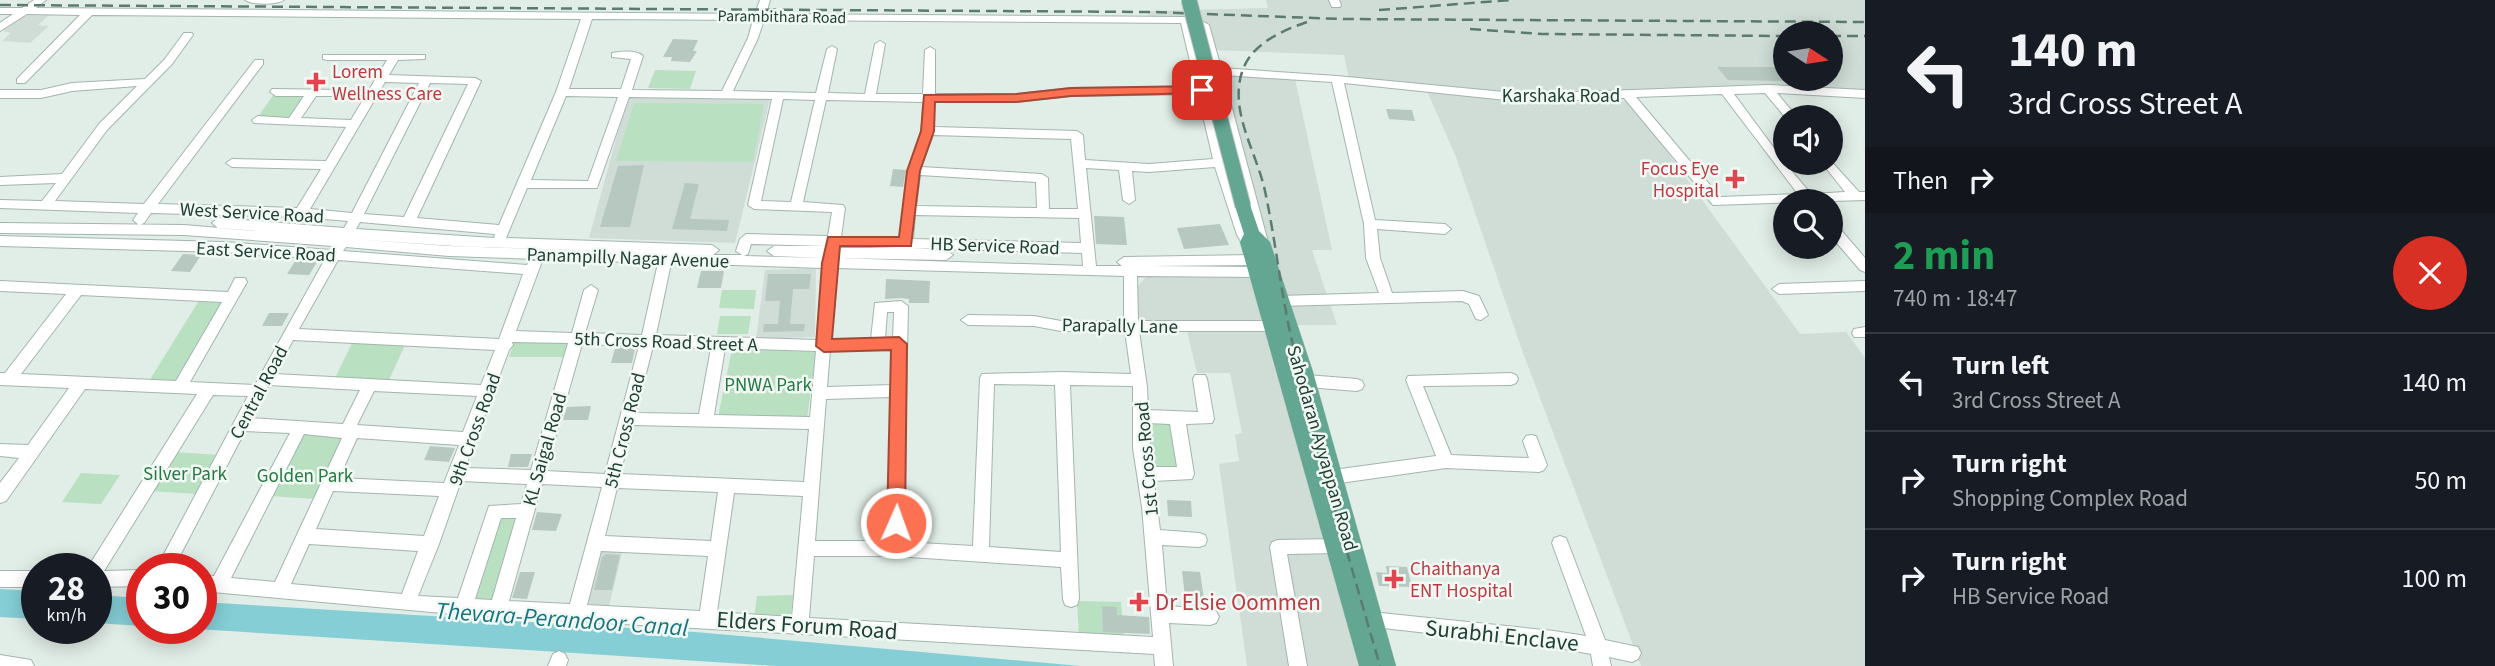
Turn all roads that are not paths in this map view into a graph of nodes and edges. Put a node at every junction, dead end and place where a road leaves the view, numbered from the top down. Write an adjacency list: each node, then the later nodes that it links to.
1 (41, 0): 8 (street)
2 (250, 0): 3 (street)
3 (279, 0)
4 (1189, 0): 79 (main road, Sahodaran Ayyappan Road, bridge)
5 (764, 2): 10 (street)
6 (91, 10): 8 (street, Parambithara Road); 9 (street, Parambithara Road); 26 (street)
7 (0, 11): 8 (street, Parambithara Road)
8 (21, 11): 12 (street)
9 (588, 14): 10 (street, Parambithara Road); 32 (street)
10 (760, 16): 11 (street, Parambithara Road); 38 (street)
11 (1187, 23): 22 (street); 29 (street)
12 (0, 28)
13 (188, 36): 27 (street)
14 (880, 44): 42 (street)
15 (832, 49): 41 (street)
16 (930, 50): 43 (street)
17 (616, 55): 35 (street)
18 (327, 57): 19 (street)
19 (394, 57): 20 (street); 23 (street)
20 (421, 57)
21 (259, 62): 65 (street)
22 (1216, 71): 25 (street, Karshaka Road); 79 (street)
23 (383, 78): 24 (street); 47 (street)
24 (426, 79): 73 (street, Central Road); 75 (street)
25 (1336, 79): 36 (street, Karshaka Road); 76 (street)
26 (21, 81)
27 (149, 82): 40 (street); 56 (street)
28 (1768, 89): 30 (street, Karshaka Road); 37 (street, Karshaka Road); 44 (street)
29 (1202, 90): 43 (street); 50 (street)
30 (1725, 90): 36 (street, Karshaka Road); 59 (street)
31 (276, 92): 33 (street)
32 (562, 92): 35 (street); 58 (street)
33 (312, 93): 34 (street); 46 (street)
34 (337, 93)
35 (624, 93): 38 (street); 58 (street)
36 (1628, 94): 63 (street)
37 (1865, 94)
38 (726, 95): 39 (street)
39 (778, 96): 41 (street); 66 (street)
40 (3, 97)
41 (822, 97): 42 (street); 66 (street)
42 (870, 98): 43 (street)
43 (928, 98): 48 (street)
44 (1781, 105)
45 (258, 120): 46 (street)
46 (293, 121): 47 (street)
47 (355, 124): 52 (street)
48 (928, 131): 51 (street); 54 (street)
49 (232, 163): 52 (street)
50 (1220, 163): 53 (street); 79 (street)
51 (1081, 164): 53 (street); 71 (street)
52 (329, 165): 69 (street)
53 (1125, 167): 62 (street)
54 (914, 171): 68 (street); 70 (street)
55 (1840, 175): 60 (street)
56 (65, 178): 57 (street); 67 (street)
57 (0, 181)
58 (523, 184): 81 (street)
59 (1800, 189)
60 (1861, 197): 61 (street)
61 (1843, 198)
62 (1129, 200)
63 (1773, 201)
64 (0, 204): 67 (street, West Service Road)
65 (149, 207): 67 (street, West Service Road); 69 (street, West Service Road); 74 (street)
66 (796, 207): 86 (street)
67 (49, 209): 72 (street, Panampilly Nagar Avenue); 74 (street, Panampilly Nagar Avenue)
68 (909, 210): 70 (street); 88 (street)
69 (301, 213): 73 (street, West Service Road)
70 (1043, 214): 71 (street)
71 (1086, 214): 89 (street)
72 (0, 218)
73 (356, 218): 75 (street, West Service Road); 83 (street, Central Road)
74 (139, 220): 83 (street, Panampilly Nagar Avenue)
75 (409, 221): 81 (street, West Service Road)
76 (1370, 224): 78 (street); 101 (street)
77 (0, 228): 83 (street, Panampilly Nagar Avenue)
78 (1445, 229)
79 (1254, 239): 92 (main road, Sahodaran Ayyappan Road)
80 (0, 241): 83 (street, East Service Road)
81 (498, 241): 83 (street, Panampilly Nagar Avenue); 84 (street, Panampilly Nagar Avenue)
82 (1843, 241): 91 (street)
83 (342, 242): 93 (street, East Service Road); 108 (street, Central Road)
84 (540, 249): 87 (street, Panampilly Nagar Avenue); 93 (street, 9th Cross Road)
85 (744, 251): 86 (street, HB Service Road); 87 (street, Panampilly Nagar Avenue)
86 (832, 252): 87 (street, Panampilly Nagar Avenue); 88 (street, Panampilly Nagar Avenue); 88 (street, HB Service Road); 115 (street)
87 (667, 253): 110 (street, 5th Cross Road)
88 (905, 254): 89 (street, Panampilly Nagar Avenue); 89 (street, HB Service Road)
89 (1089, 260): 90 (street, Panampilly Nagar Avenue)
90 (1130, 267): 92 (street, Panampilly Nagar Avenue); 107 (street, 1st Cross Road)
91 (1865, 267)
92 (1261, 269): 103 (main road, Sahodaran Ayyappan Road); 106 (main road, Sahodaran Ayyappan Road)
93 (532, 270): 111 (street, 9th Cross Road)
94 (240, 282): 100 (street)
95 (6, 286): 97 (street); 102 (street)
96 (1865, 286): 98 (street)
97 (78, 289): 100 (street); 120 (street)
98 (1779, 289)
99 (591, 290): 109 (street, KL Saigal Road)
100 (231, 297): 126 (street)
101 (1387, 297): 103 (street); 104 (street)
102 (0, 301)
103 (1280, 302): 116 (main road, Sahodaran Ayyappan Road)
104 (1481, 315)
105 (968, 320): 107 (street, Parapally Lane)
106 (1272, 326): 107 (street, Parapally Lane); 116 (main road, Sahodaran Ayyappan Road)
107 (1131, 327): 121 (street, 1st Cross Road)
108 (289, 334): 111 (street, 5th Cross Road Street A); 123 (street, Central Road)
109 (576, 338): 110 (street, 5th Cross Road Street A); 111 (street, 5th Cross Road Street A); 146 (street, KL Saigal Road)
110 (648, 339): 112 (street, 5th Cross Road Street A); 133 (street, 5th Cross Road)
111 (507, 340): 128 (street, 9th Cross Road)
112 (719, 342): 115 (street, 5th Cross Road Street A); 134 (street)
113 (899, 344): 114 (street, 5th Cross Road Street A); 114 (street); 129 (street)
114 (878, 345): 115 (street, 5th Cross Road Street A)
115 (824, 346): 130 (street)
116 (1299, 376): 125 (street); 147 (main road, Sahodaran Ayyappan Road); 161 (main road, Sahodaran Ayyappan Road)
117 (1062, 378): 121 (street); 167 (street); 168 (street)
118 (1200, 379): 132 (street)
119 (1511, 379): 143 (street)
120 (4, 380): 122 (street)
121 (1139, 380): 131 (street, 1st Cross Road)
122 (81, 383): 126 (street); 142 (street)
123 (263, 385): 124 (street); 127 (street); 135 (street, Central Road)
124 (370, 385): 128 (street); 138 (street)
125 (1357, 385)
126 (180, 387): 127 (street)
127 (209, 388): 165 (street)
128 (488, 391): 139 (street, 9th Cross Road)
129 (899, 391): 130 (street); 164 (street)
130 (820, 393): 136 (street)
131 (1139, 416): 132 (street); 145 (street, 1st Cross Road)
132 (1177, 418): 145 (street)
133 (627, 419): 134 (street); 148 (street, 5th Cross Road)
134 (705, 421): 136 (street)
135 (241, 424): 137 (street); 166 (street, Central Road)
136 (816, 424): 151 (street)
137 (299, 430): 138 (street); 171 (street)
138 (349, 433): 139 (street); 149 (street)
139 (471, 439): 144 (street, 9th Cross Road)
140 (1531, 441): 143 (street)
141 (0, 450): 142 (street)
142 (30, 452): 153 (street)
143 (1446, 461): 147 (street)
144 (458, 474): 146 (street); 152 (street, 9th Cross Road)
145 (1145, 474): 156 (street, 1st Cross Road)
146 (537, 477): 148 (street); 154 (street, KL Saigal Road)
147 (1333, 477): 181 (main road, Sahodaran Ayyappan Road)
148 (612, 480): 150 (street); 158 (street, 5th Cross Road)
149 (329, 484): 152 (street); 155 (street)
150 (727, 486): 151 (street); 163 (street)
151 (809, 489): 162 (street)
152 (452, 490): 160 (street, 9th Cross Road)
153 (0, 496)
154 (526, 510): 175 (street); 176 (street, KL Saigal Road)
155 (305, 536): 160 (street); 172 (street)
156 (1153, 537): 157 (street); 178 (street, 1st Cross Road)
157 (1199, 540)
158 (595, 543): 163 (street); 177 (street, 5th Cross Road)
159 (1560, 543): 183 (street)
160 (430, 544): 174 (street, 9th Cross Road)
161 (1337, 547): 189 (street); 190 (main road, Sahodaran Ayyappan Road)
162 (805, 548): 164 (street); 182 (street)
163 (717, 549): 180 (street)
164 (895, 549): 167 (street)
165 (106, 553)
166 (172, 553)
167 (981, 556): 168 (street)
168 (1070, 560): 173 (street)
169 (0, 579): 170 (street)
170 (21, 579)
171 (219, 584): 172 (street, Elders Forum Road)
172 (279, 591): 174 (street, Elders Forum Road)
173 (1071, 599)
174 (407, 603): 175 (street, Elders Forum Road)
175 (464, 607): 176 (street, Elders Forum Road)
176 (498, 609): 177 (street, Elders Forum Road)
177 (577, 611): 180 (street, Elders Forum Road)
178 (1160, 614): 179 (street); 184 (street, 1st Cross Road)
179 (1210, 617)
180 (706, 619): 182 (street, Elders Forum Road)
181 (1371, 620): 183 (street, Surabhi Enclave); 191 (main road, Sahodaran Ayyappan Road)
182 (800, 625): 184 (street, Elders Forum Road)
183 (1598, 645): 185 (street, Surabhi Enclave); 192 (street)
184 (1163, 646): 188 (street, 1st Cross Road)
185 (1632, 653)
186 (0, 664): 187 (street)
187 (25, 666)
188 (1164, 666)
189 (1298, 666)
190 (1370, 666)
191 (1385, 666)
192 (1602, 666)

